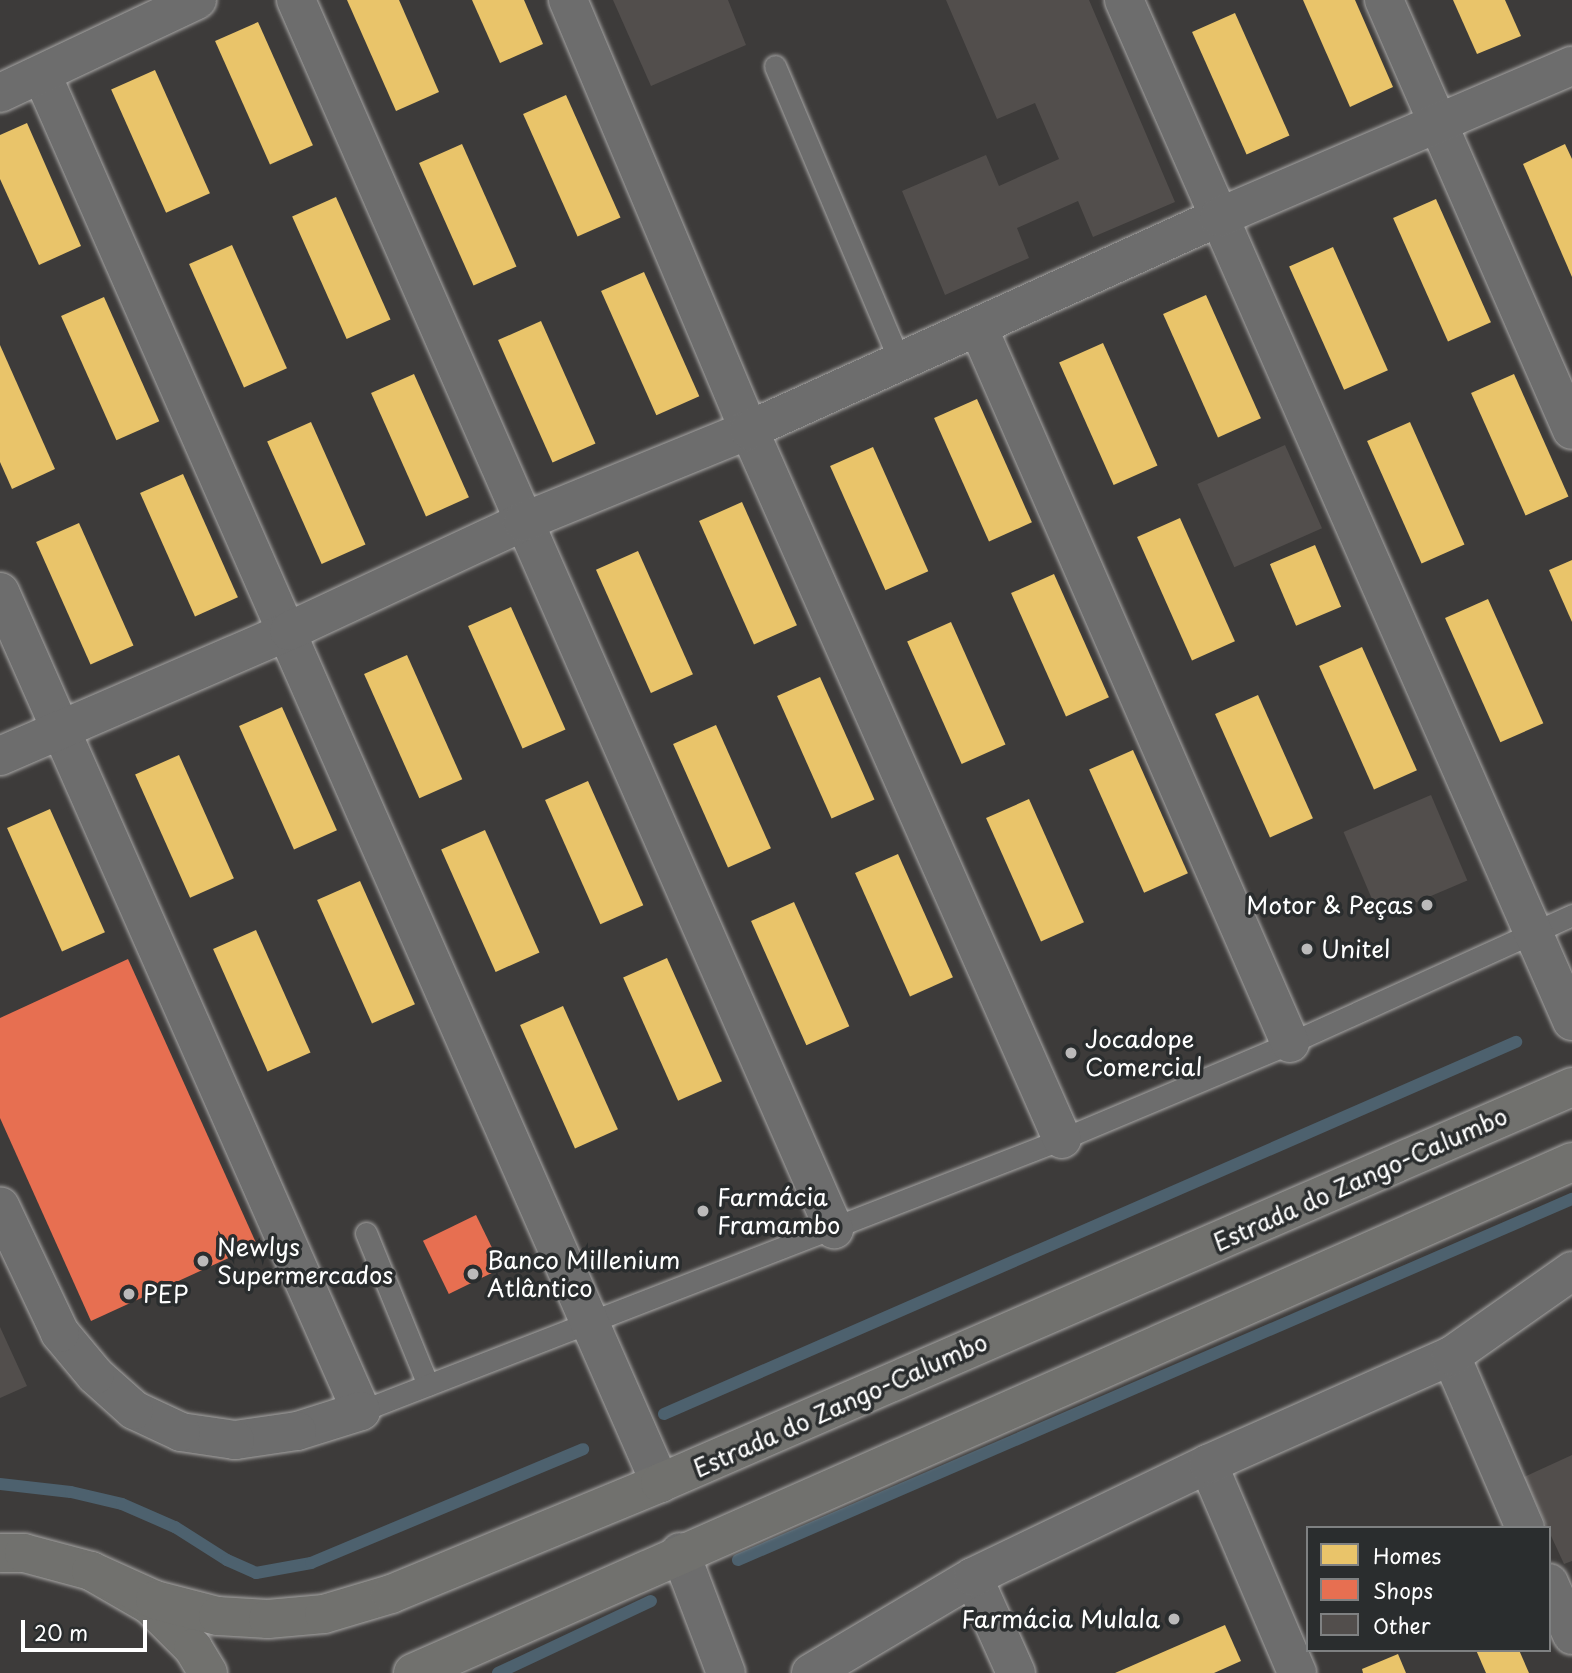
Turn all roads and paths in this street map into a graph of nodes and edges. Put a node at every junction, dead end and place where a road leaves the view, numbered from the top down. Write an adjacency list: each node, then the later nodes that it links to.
1 (197, 0): 8 (street)
2 (296, 0): 16 (street)
3 (568, 0): 14 (street)
4 (1124, 0): 11 (street)
5 (1384, 0): 10 (street)
6 (775, 66): 13 (lane)
7 (1572, 66): 10 (street)
8 (42, 75): 9 (street); 18 (street)
9 (0, 93)
10 (1437, 127): 11 (street); 15 (street)
11 (1219, 217): 12 (street); 22 (street)
12 (978, 327): 13 (street); 24 (street)
13 (900, 362): 14 (street)
14 (749, 430): 16 (street); 26 (street)
15 (1572, 430)
16 (523, 522): 18 (street); 29 (street)
17 (0, 592): 19 (street)
18 (289, 631): 19 (street); 32 (street)
19 (62, 727): 20 (street); 35 (street)
20 (0, 756)
21 (1572, 915): 22 (lane)
22 (1554, 930): 23 (street); 24 (lane)
23 (1572, 1021)
24 (1290, 1043): 26 (lane)
25 (1572, 1087): 37 (main road, Estrada do Zango-Calumbo)
26 (1062, 1139): 29 (lane)
27 (1572, 1162): 40 (main road)
28 (0, 1206): 35 (street)
29 (834, 1229): 32 (lane)
30 (366, 1233): 34 (lane)
31 (1572, 1271): 33 (street)
32 (590, 1323): 34 (lane); 37 (street)
33 (1451, 1356): 36 (street); 38 (street)
34 (429, 1385): 35 (lane)
35 (360, 1411)
36 (1209, 1464): 42 (street); 50 (street)
37 (660, 1483): 41 (main road, Estrada do Zango-Calumbo)
38 (1524, 1526)
39 (8, 1548): 41 (main road)
40 (680, 1552): 46 (main road); 47 (street)
41 (91, 1571): 45 (main road)
42 (973, 1577): 48 (street); 49 (street)
43 (1551, 1588): 44 (street)
44 (1572, 1635)
45 (208, 1673)
46 (413, 1673)
47 (726, 1673)
48 (811, 1673)
49 (1016, 1673)
50 (1297, 1673)

